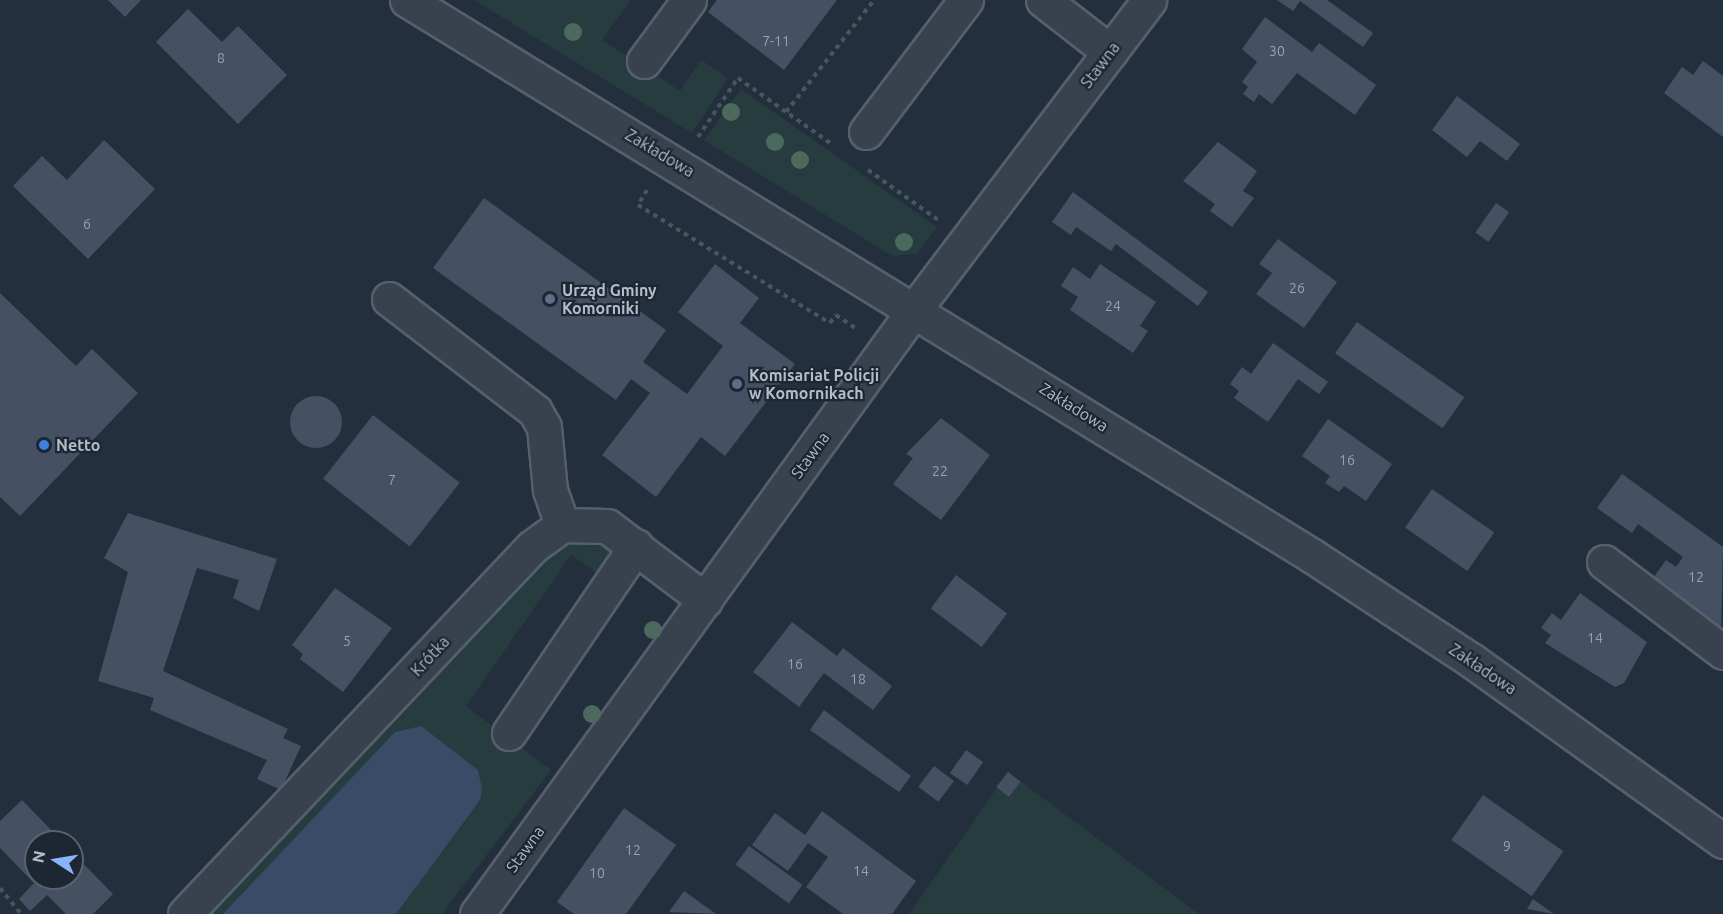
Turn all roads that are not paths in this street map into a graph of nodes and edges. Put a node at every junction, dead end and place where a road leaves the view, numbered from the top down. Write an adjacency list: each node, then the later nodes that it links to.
1 (407, 0): 10 (street, Zakładowa)
2 (689, 0): 7 (street)
3 (966, 0): 8 (street)
4 (1043, 0): 6 (street)
5 (1149, 0): 6 (street, Stawna)
6 (1110, 52): 10 (street, Stawna)
7 (644, 61)
8 (866, 132)
9 (389, 299): 11 (street)
10 (914, 310): 14 (street, Stawna); 17 (street, Zakładowa)
11 (562, 525): 12 (street); 18 (street, Krótka)
12 (636, 546): 14 (street); 16 (street)
13 (1604, 562): 15 (street)
14 (705, 600): 19 (street, Stawna)
15 (1723, 652)
16 (508, 733)
17 (1723, 841)
18 (185, 914)
19 (477, 914)

